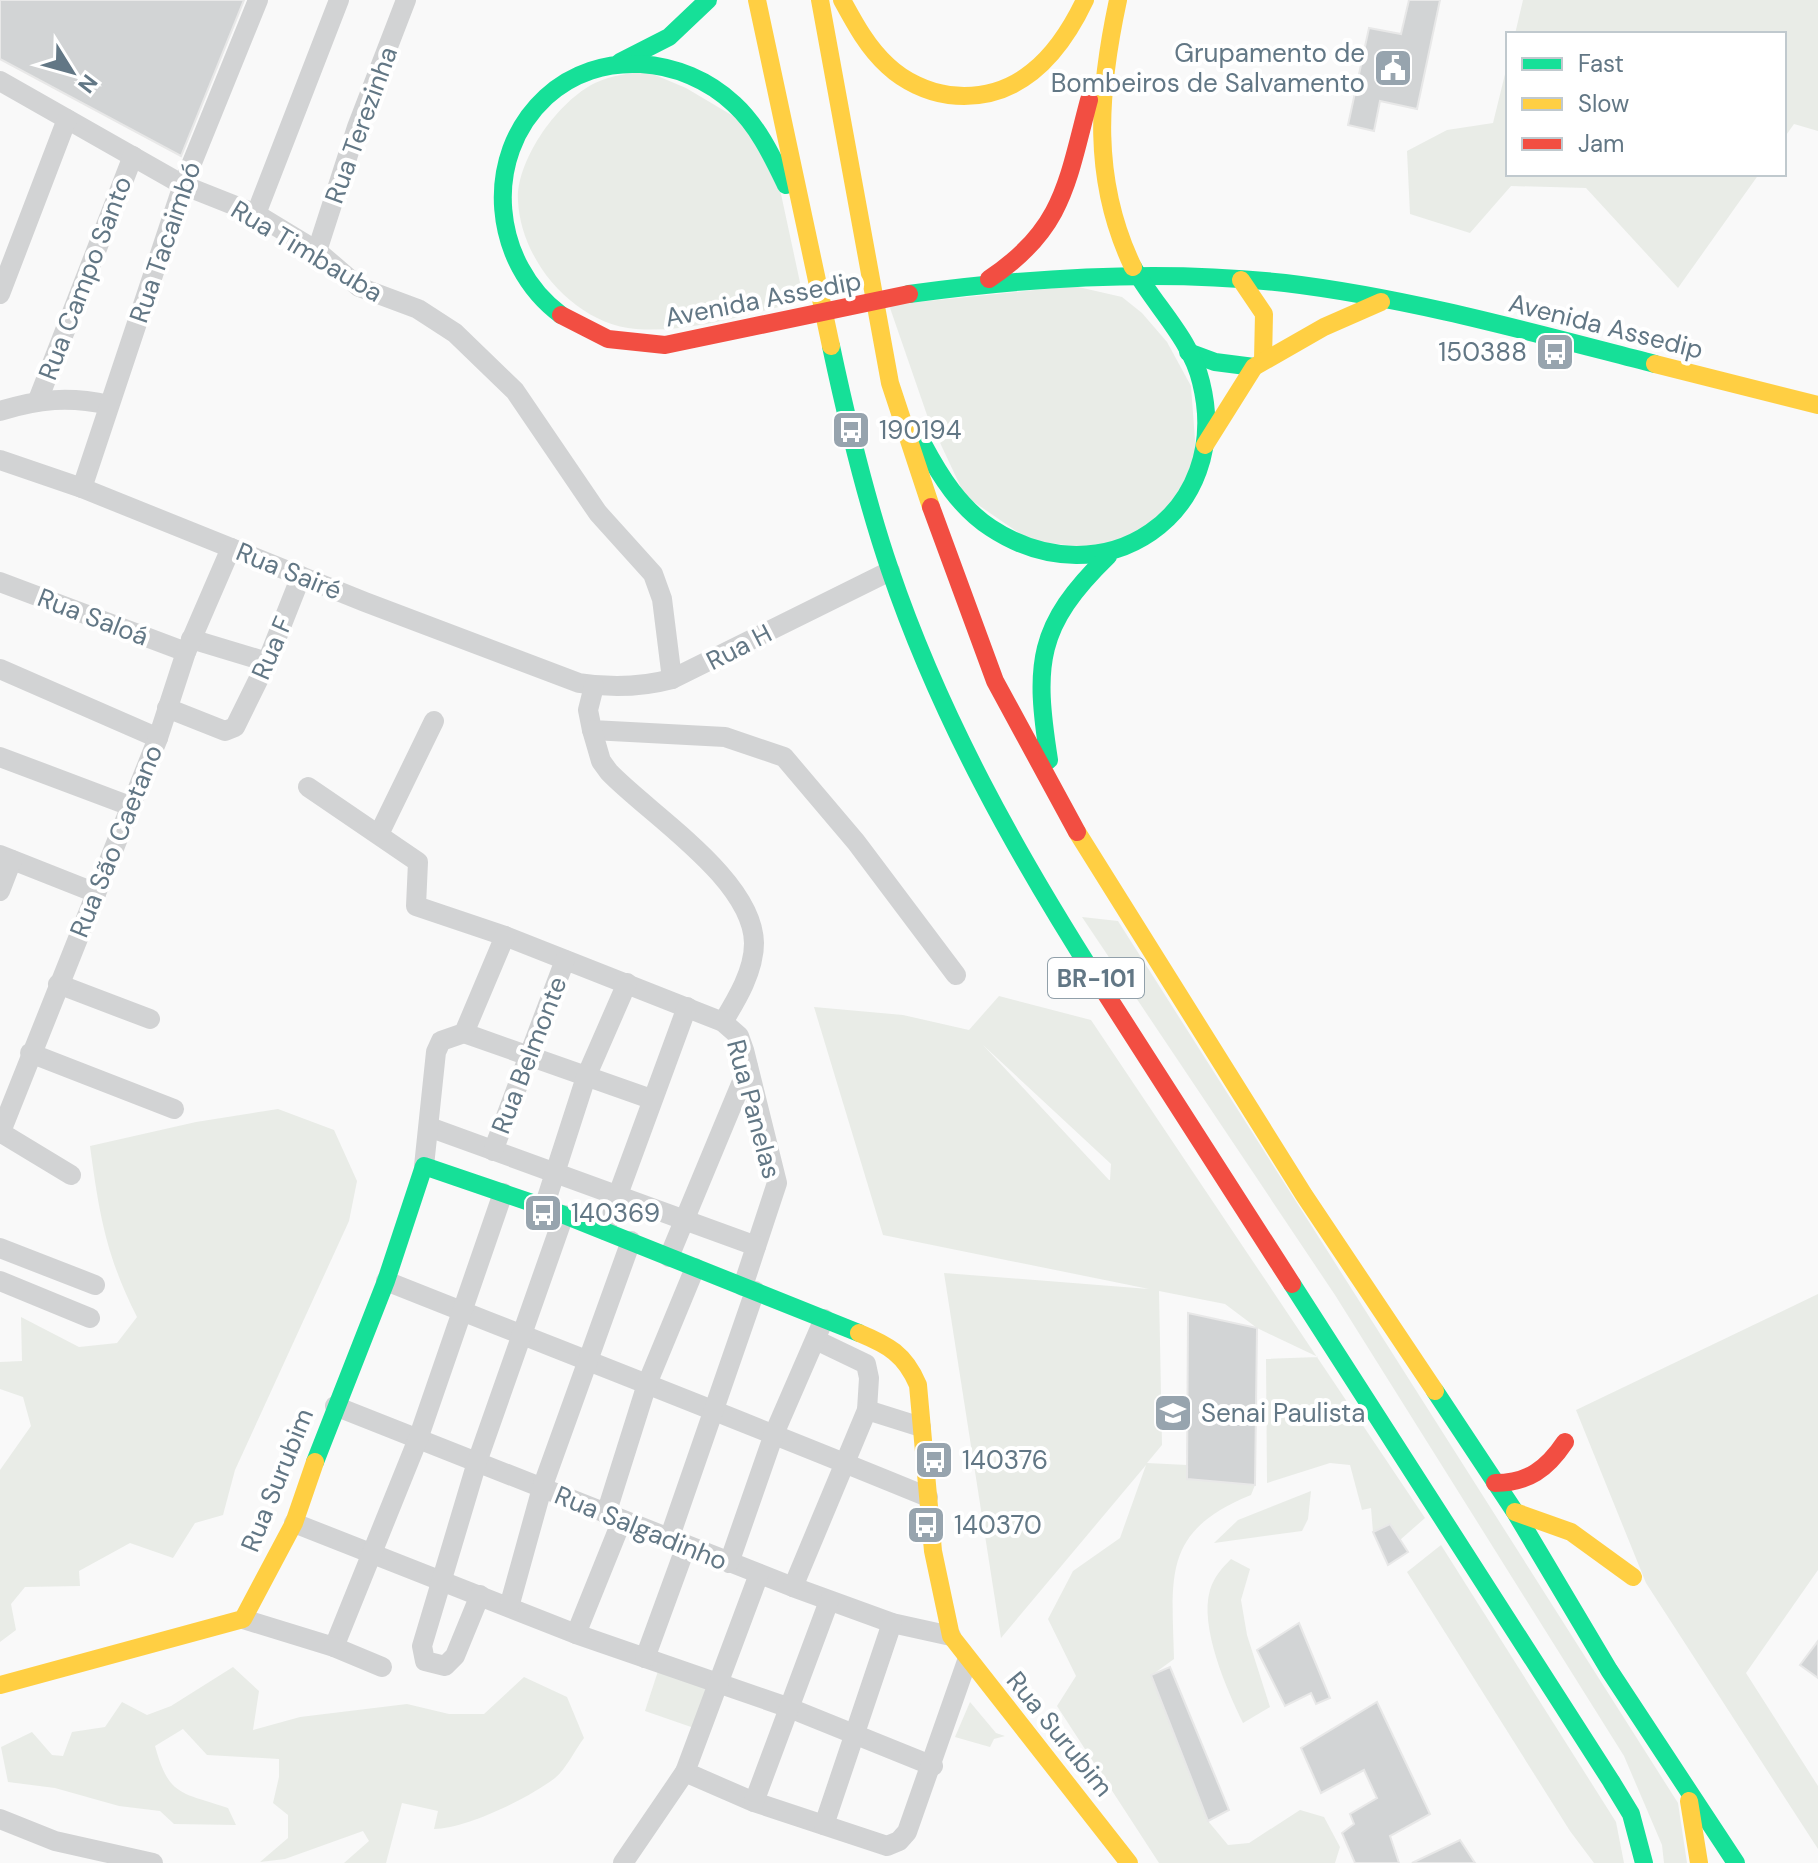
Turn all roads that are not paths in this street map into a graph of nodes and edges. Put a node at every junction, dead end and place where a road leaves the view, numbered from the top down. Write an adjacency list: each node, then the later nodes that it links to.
1 (258, 0): 14 (street, Rua Tacaimbó)
2 (339, 0): 15 (street)
3 (406, 0): 17 (street, Rua Terezinha)
4 (708, 0): 10 (main road)
5 (757, 0): 16 (main road, BR-101)
6 (820, 0): 25 (main road, BR-101)
7 (842, 0): 8 (main road)
8 (1085, 0)
9 (1116, 6): 18 (main road); 20 (main road)
10 (620, 62): 16 (main road, Avenida Assedip); 20 (main road, Avenida Assedip)
11 (0, 82): 12 (street, Rua Timbauba)
12 (67, 119): 13 (street, Rua Timbauba); 21 (street)
13 (133, 156): 14 (street, Rua Timbauba); 26 (street, Rua Campo Santo)
14 (183, 185): 15 (street, Rua Timbauba); 27 (street, Rua Tacaimbó)
15 (256, 214): 17 (street, Rua Timbauba)
16 (802, 219): 35 (main road, BR-101)
17 (317, 251): 41 (street, Rua Timbauba)
18 (1139, 274): 19 (main road, Avenida Assedip); 20 (main road, Avenida Assedip); 23 (main road)
19 (1241, 280): 22 (main road, Avenida Assedip); 24 (main road)
20 (982, 283)
21 (0, 294)
22 (1381, 302): 24 (main road); 28 (main road, Avenida Assedip)
23 (1188, 352): 24 (main road); 30 (main road)
24 (1259, 363): 30 (main road)
25 (890, 383): 34 (main road); 49 (main road, BR-101)
26 (38, 400): 27 (street); 29 (street)
27 (109, 405): 32 (street, Rua Tacaimbó)
28 (1818, 405)
29 (0, 411)
30 (1205, 445): 34 (main road)
31 (0, 460): 32 (street, Rua Sairé)
32 (82, 488): 33 (street, Rua Sairé)
33 (231, 548): 36 (street, Rua Sairé); 38 (street, Rua São Caetano)
34 (1108, 556): 49 (main road)
35 (890, 571): 41 (street, Rua H); 144 (main road, BR-101)
36 (301, 576): 39 (street, Rua F); 42 (street, Rua Sairé)
37 (0, 582): 38 (street, Rua Saloá)
38 (188, 646): 39 (street, Rua Saloá); 43 (street, Rua São Caetano)
39 (267, 662): 43 (street, Rua F)
40 (0, 669): 46 (street)
41 (672, 679): 42 (street, Rua H)
42 (586, 685): 45 (street)
43 (167, 708): 46 (street, Rua São Caetano)
44 (434, 721): 51 (street)
45 (592, 730): 57 (street); 62 (street)
46 (158, 738): 50 (street, Rua São Caetano)
47 (0, 757): 50 (street)
48 (308, 787): 51 (street)
49 (1054, 793): 107 (main road, BR-101)
50 (130, 806): 54 (street, Rua São Caetano)
51 (379, 834): 55 (street, Rua Panelas)
52 (6, 858): 53 (street); 54 (street)
53 (0, 891)
54 (96, 893): 59 (street, Rua São Caetano)
55 (505, 936): 56 (street, Rua Panelas); 63 (street)
56 (565, 960): 58 (street, Rua Panelas); 65 (street, Rua Belmonte)
57 (956, 975)
58 (627, 983): 60 (street, Rua Panelas); 67 (street)
59 (58, 984): 61 (street); 64 (street, Rua São Caetano)
60 (687, 1007): 62 (street, Rua Panelas); 68 (street)
61 (150, 1019)
62 (723, 1022): 66 (street, Rua Panelas)
63 (464, 1033): 65 (street); 70 (street)
64 (30, 1053): 69 (street); 71 (street, Rua São Caetano)
65 (527, 1056): 67 (street); 72 (street, Rua Belmonte)
66 (748, 1067): 80 (street); 83 (street, Rua Panelas)
67 (586, 1077): 68 (street); 75 (street)
68 (651, 1099): 77 (street)
69 (174, 1109)
70 (429, 1127): 72 (street); 73 (street)
71 (0, 1133): 74 (street)
72 (493, 1151): 75 (street)
73 (424, 1166): 76 (main road); 88 (main road, Rua Surubim)
74 (71, 1175)
75 (552, 1175): 77 (street); 78 (street)
76 (503, 1193): 78 (main road); 91 (street)
77 (617, 1195): 80 (street); 81 (street)
78 (544, 1207): 79 (main road)
79 (564, 1215): 81 (main road); 94 (street)
80 (683, 1219): 83 (street); 85 (street)
81 (605, 1230): 82 (main road)
82 (631, 1241): 85 (main road); 96 (street)
83 (756, 1246): 90 (street, Rua Panelas)
84 (0, 1248): 89 (street)
85 (669, 1257): 86 (main road)
86 (695, 1268): 90 (main road); 97 (street)
87 (0, 1281): 92 (street)
88 (386, 1281): 91 (street); 98 (main road, Rua Surubim)
89 (95, 1285)
90 (749, 1289): 93 (main road); 99 (street, Rua Panelas)
91 (460, 1311): 94 (street); 103 (street)
92 (90, 1318)
93 (824, 1319): 95 (street); 101 (main road)
94 (524, 1336): 96 (street); 105 (street)
95 (816, 1340): 100 (street); 102 (street)
96 (586, 1363): 97 (street); 108 (street)
97 (647, 1384): 99 (street); 111 (street)
98 (335, 1406): 103 (street, Rua Salgadinho); 112 (main road, Rua Surubim)
99 (714, 1409): 102 (street); 113 (street, Rua Panelas)
100 (867, 1410): 101 (street); 106 (street)
101 (921, 1427): 109 (main road)
102 (774, 1434): 106 (street); 115 (street)
103 (418, 1439): 105 (street, Rua Salgadinho); 114 (street)
104 (1565, 1442): 107 (main road)
105 (477, 1462): 108 (street, Rua Salgadinho); 118 (street)
106 (844, 1462): 109 (street); 119 (street)
107 (1495, 1483): 110 (main road, BR-101)
108 (542, 1488): 111 (street, Rua Salgadinho); 122 (street)
109 (928, 1497): 126 (main road)
110 (1515, 1512): 117 (main road); 137 (main road, BR-101)
111 (614, 1517): 113 (street, Rua Salgadinho); 125 (street)
112 (294, 1523): 114 (street); 123 (main road, Rua Surubim)
113 (678, 1543): 115 (street, Rua Salgadinho); 128 (street, Rua Panelas)
114 (374, 1551): 118 (street); 127 (street)
115 (729, 1563): 116 (street, Rua Salgadinho)
116 (759, 1574): 119 (street, Rua Salgadinho); 131 (street)
117 (1633, 1577)
118 (441, 1578): 120 (street); 120 (street)
119 (793, 1587): 121 (street, Rua Salgadinho)
120 (480, 1595): 122 (street)
121 (829, 1601): 124 (street, Rua Salgadinho); 133 (street)
122 (509, 1607): 125 (street)
123 (243, 1619): 127 (street); 132 (main road)
124 (892, 1623): 126 (street, Rua Salgadinho); 134 (street)
125 (576, 1634): 128 (street)
126 (951, 1636): 129 (main road, Rua Surubim)
127 (334, 1647): 130 (street)
128 (645, 1658): 131 (street)
129 (967, 1661): 135 (street); 141 (main road, Rua Surubim)
130 (382, 1667)
131 (717, 1683): 133 (street); 136 (street)
132 (0, 1685)
133 (787, 1707): 134 (street); 138 (street)
134 (853, 1734): 135 (street); 140 (street)
135 (933, 1766): 140 (street)
136 (685, 1772): 138 (street); 143 (street)
137 (1687, 1788): 145 (main road); 146 (main road, BR-101)
138 (754, 1802): 140 (street)
139 (0, 1819): 142 (street)
140 (824, 1825)
141 (1121, 1860)
142 (153, 1863)
143 (623, 1863)
144 (1644, 1863)
145 (1699, 1863)
146 (1736, 1863)

